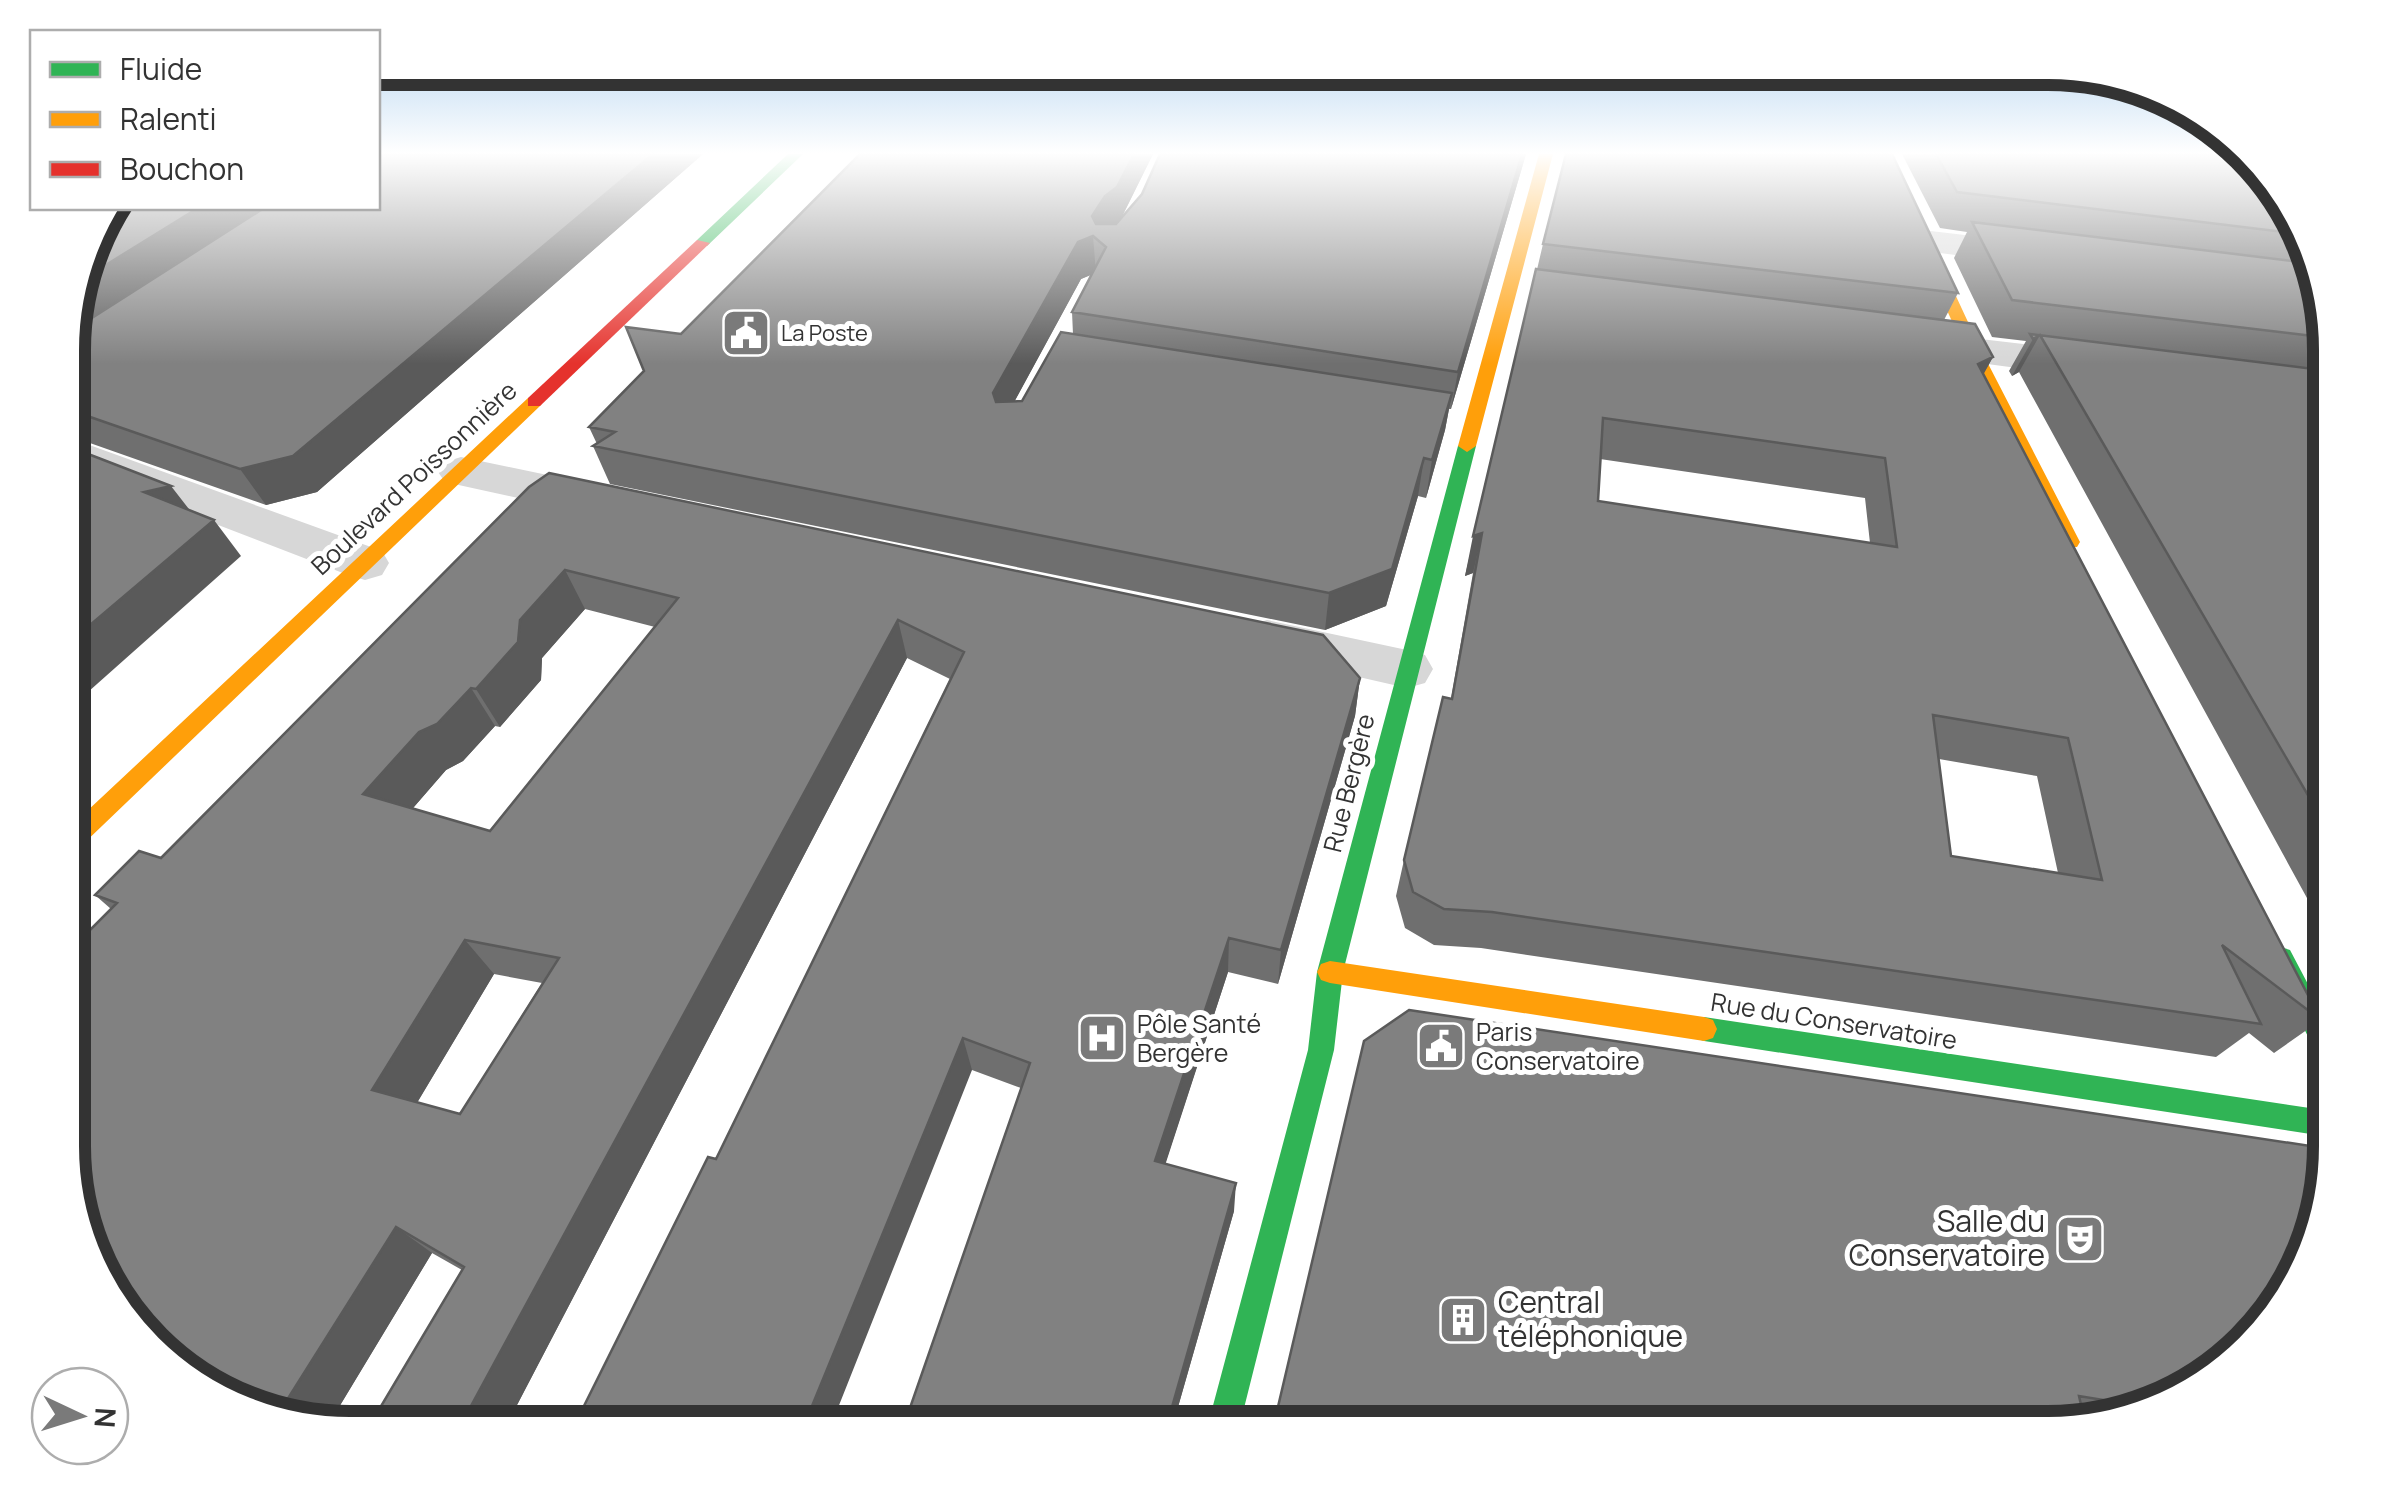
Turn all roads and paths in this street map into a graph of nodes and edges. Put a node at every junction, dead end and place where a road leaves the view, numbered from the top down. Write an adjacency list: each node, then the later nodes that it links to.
1 (722, 224): 10 (street, Boulevard Poissonnière)
2 (1537, 224): 15 (street, Rue Bergère)
3 (1914, 224): 4 (street)
4 (1922, 241): 5 (street); 7 (street)
5 (2069, 259)
6 (1882, 339): 7 (street)
7 (1973, 350): 8 (street); 13 (street)
8 (2123, 369)
9 (85, 458): 12 (street)
10 (461, 472): 11 (street); 12 (street, Boulevard Poissonnière)
11 (645, 510)
12 (365, 562): 16 (street, Boulevard Poissonnière)
13 (2082, 566)
14 (1232, 632): 15 (street)
15 (1407, 668): 18 (street, Rue Bergère)
16 (85, 828)
17 (2268, 931): 19 (street)
18 (1330, 972): 20 (street, Rue du Conservatoire); 21 (street, Rue Bergère)
19 (2312, 1018)
20 (2312, 1121)
21 (1228, 1410)

